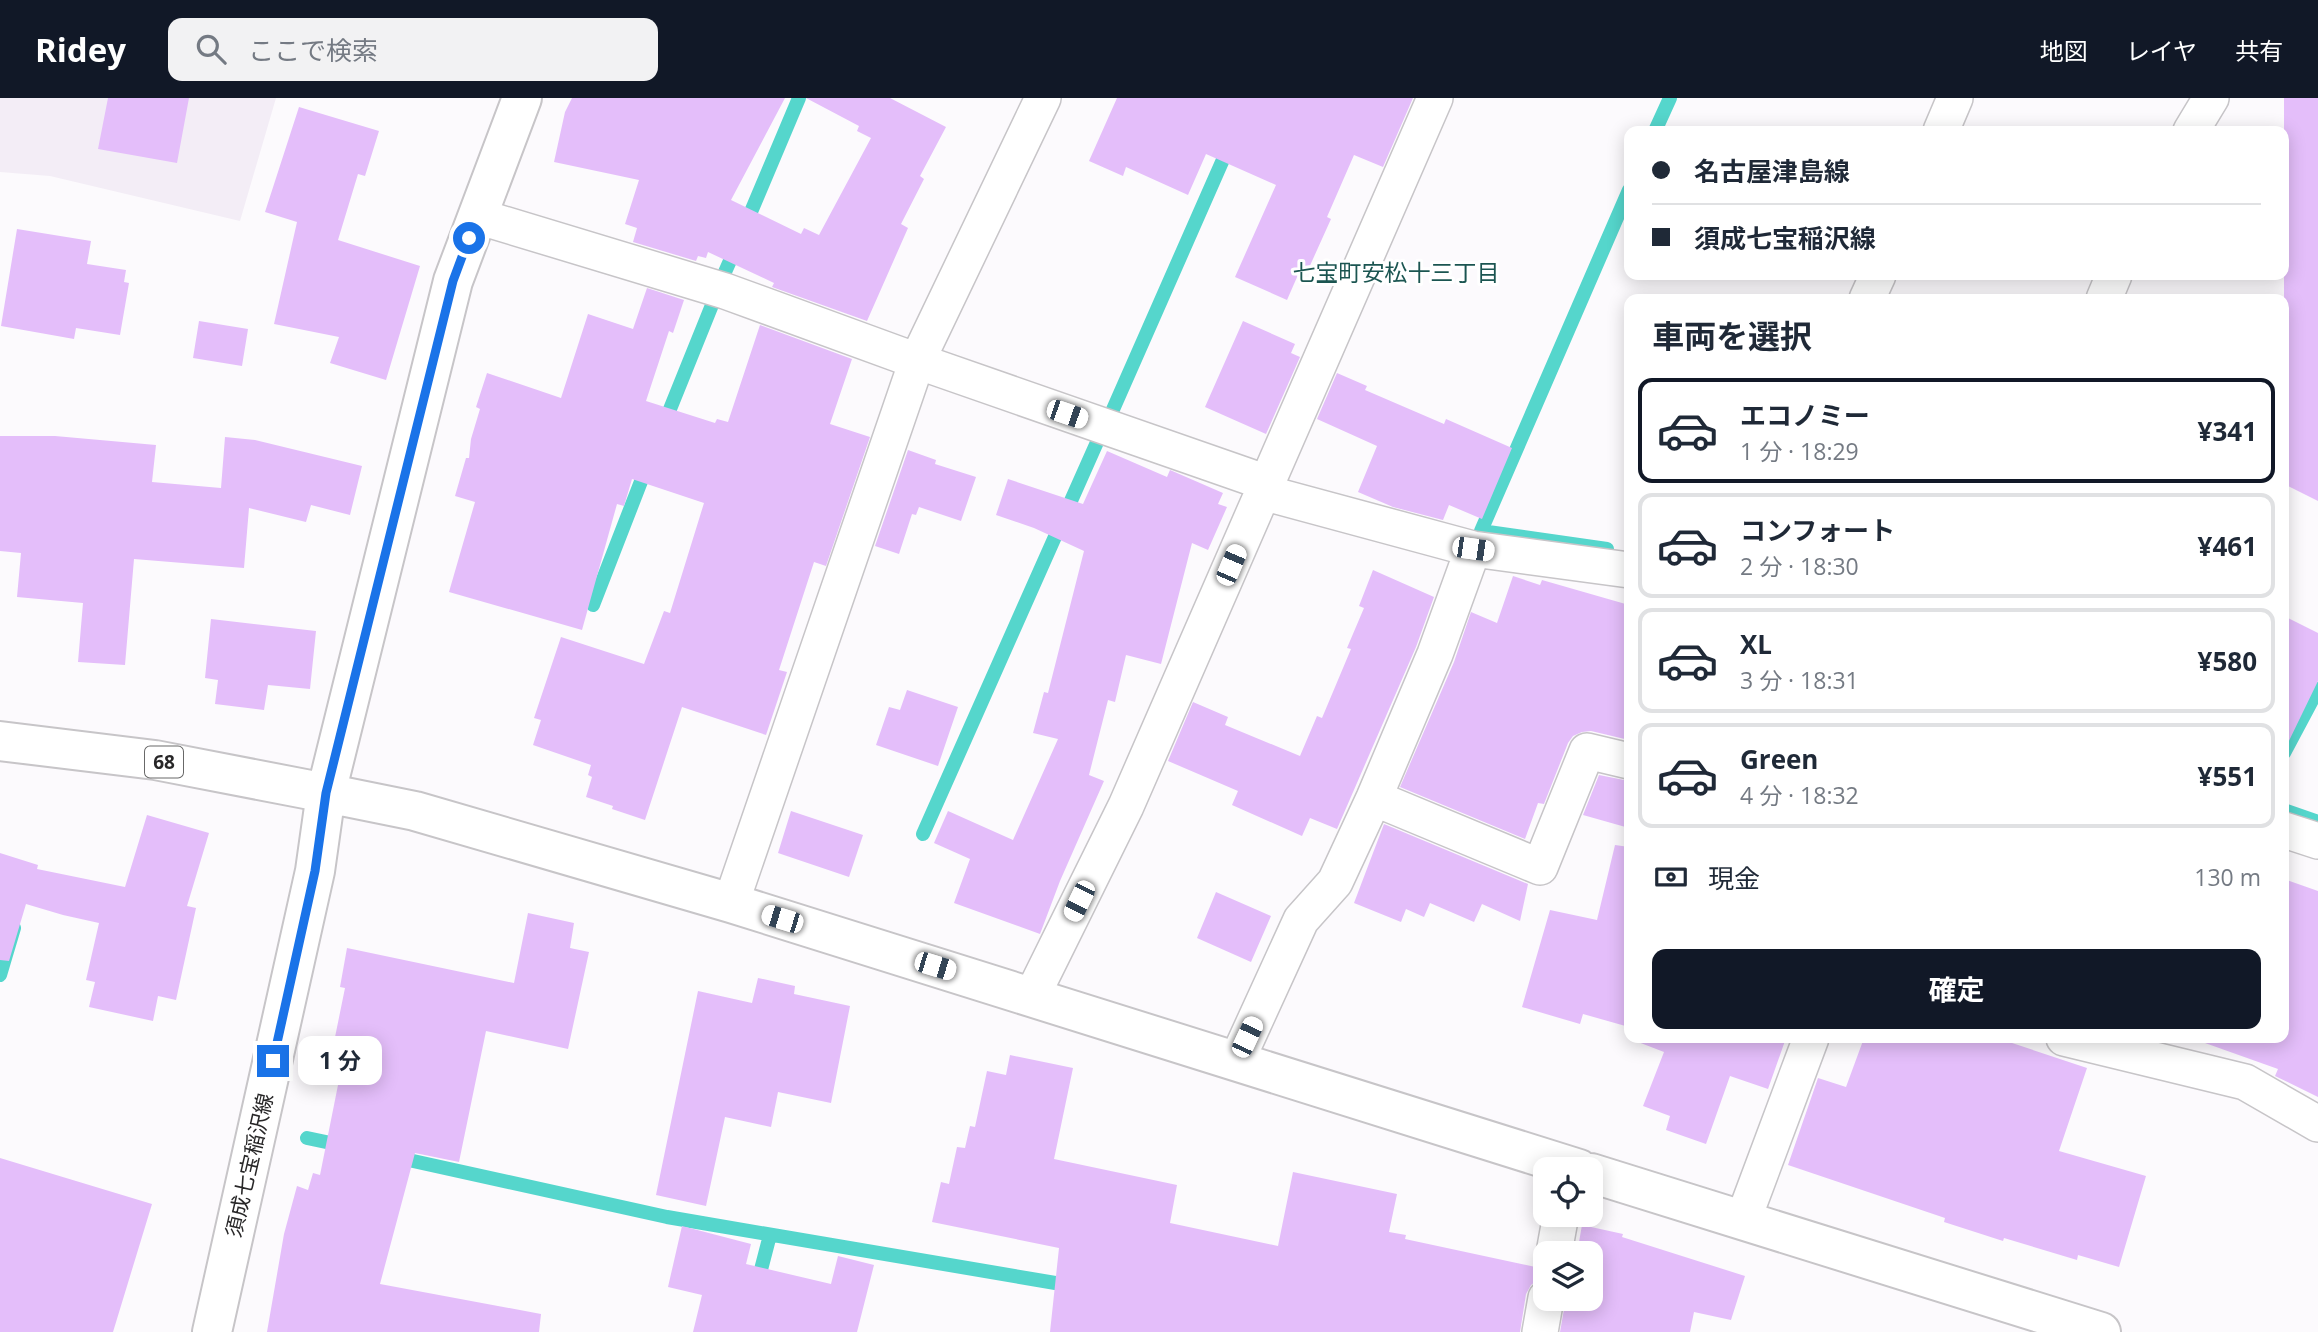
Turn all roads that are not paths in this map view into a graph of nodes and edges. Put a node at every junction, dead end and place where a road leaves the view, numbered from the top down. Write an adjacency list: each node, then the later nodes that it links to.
1 (522, 98): 8 (street, 須成七宝稲沢線)
2 (1044, 98): 9 (street)
3 (1435, 98): 10 (street)
4 (1955, 98): 6 (street)
5 (2211, 98): 7 (street)
6 (1943, 126)
7 (2194, 126)
8 (477, 216): 9 (street); 15 (street, 須成七宝稲沢線)
9 (917, 362): 10 (street); 19 (street)
10 (1265, 488): 11 (street); 20 (street)
11 (1473, 549): 12 (street); 16 (street)
12 (1624, 569)
13 (0, 741): 15 (street, 68)
14 (1624, 760): 16 (street)
15 (326, 793): 19 (street); 29 (street, 須成七宝稲沢線)
16 (1374, 797): 23 (street)
17 (2289, 832): 18 (street)
18 (2318, 841)
19 (732, 903): 20 (street)
20 (1032, 996): 23 (street)
21 (1809, 1043): 27 (street)
22 (2085, 1043): 24 (street)
23 (1237, 1060): 25 (street)
24 (2318, 1124)
25 (1540, 1157)
26 (1603, 1177): 27 (street)
27 (1743, 1220): 31 (street)
28 (1544, 1311): 30 (street)
29 (212, 1332)
30 (1540, 1332)
31 (2101, 1332)

